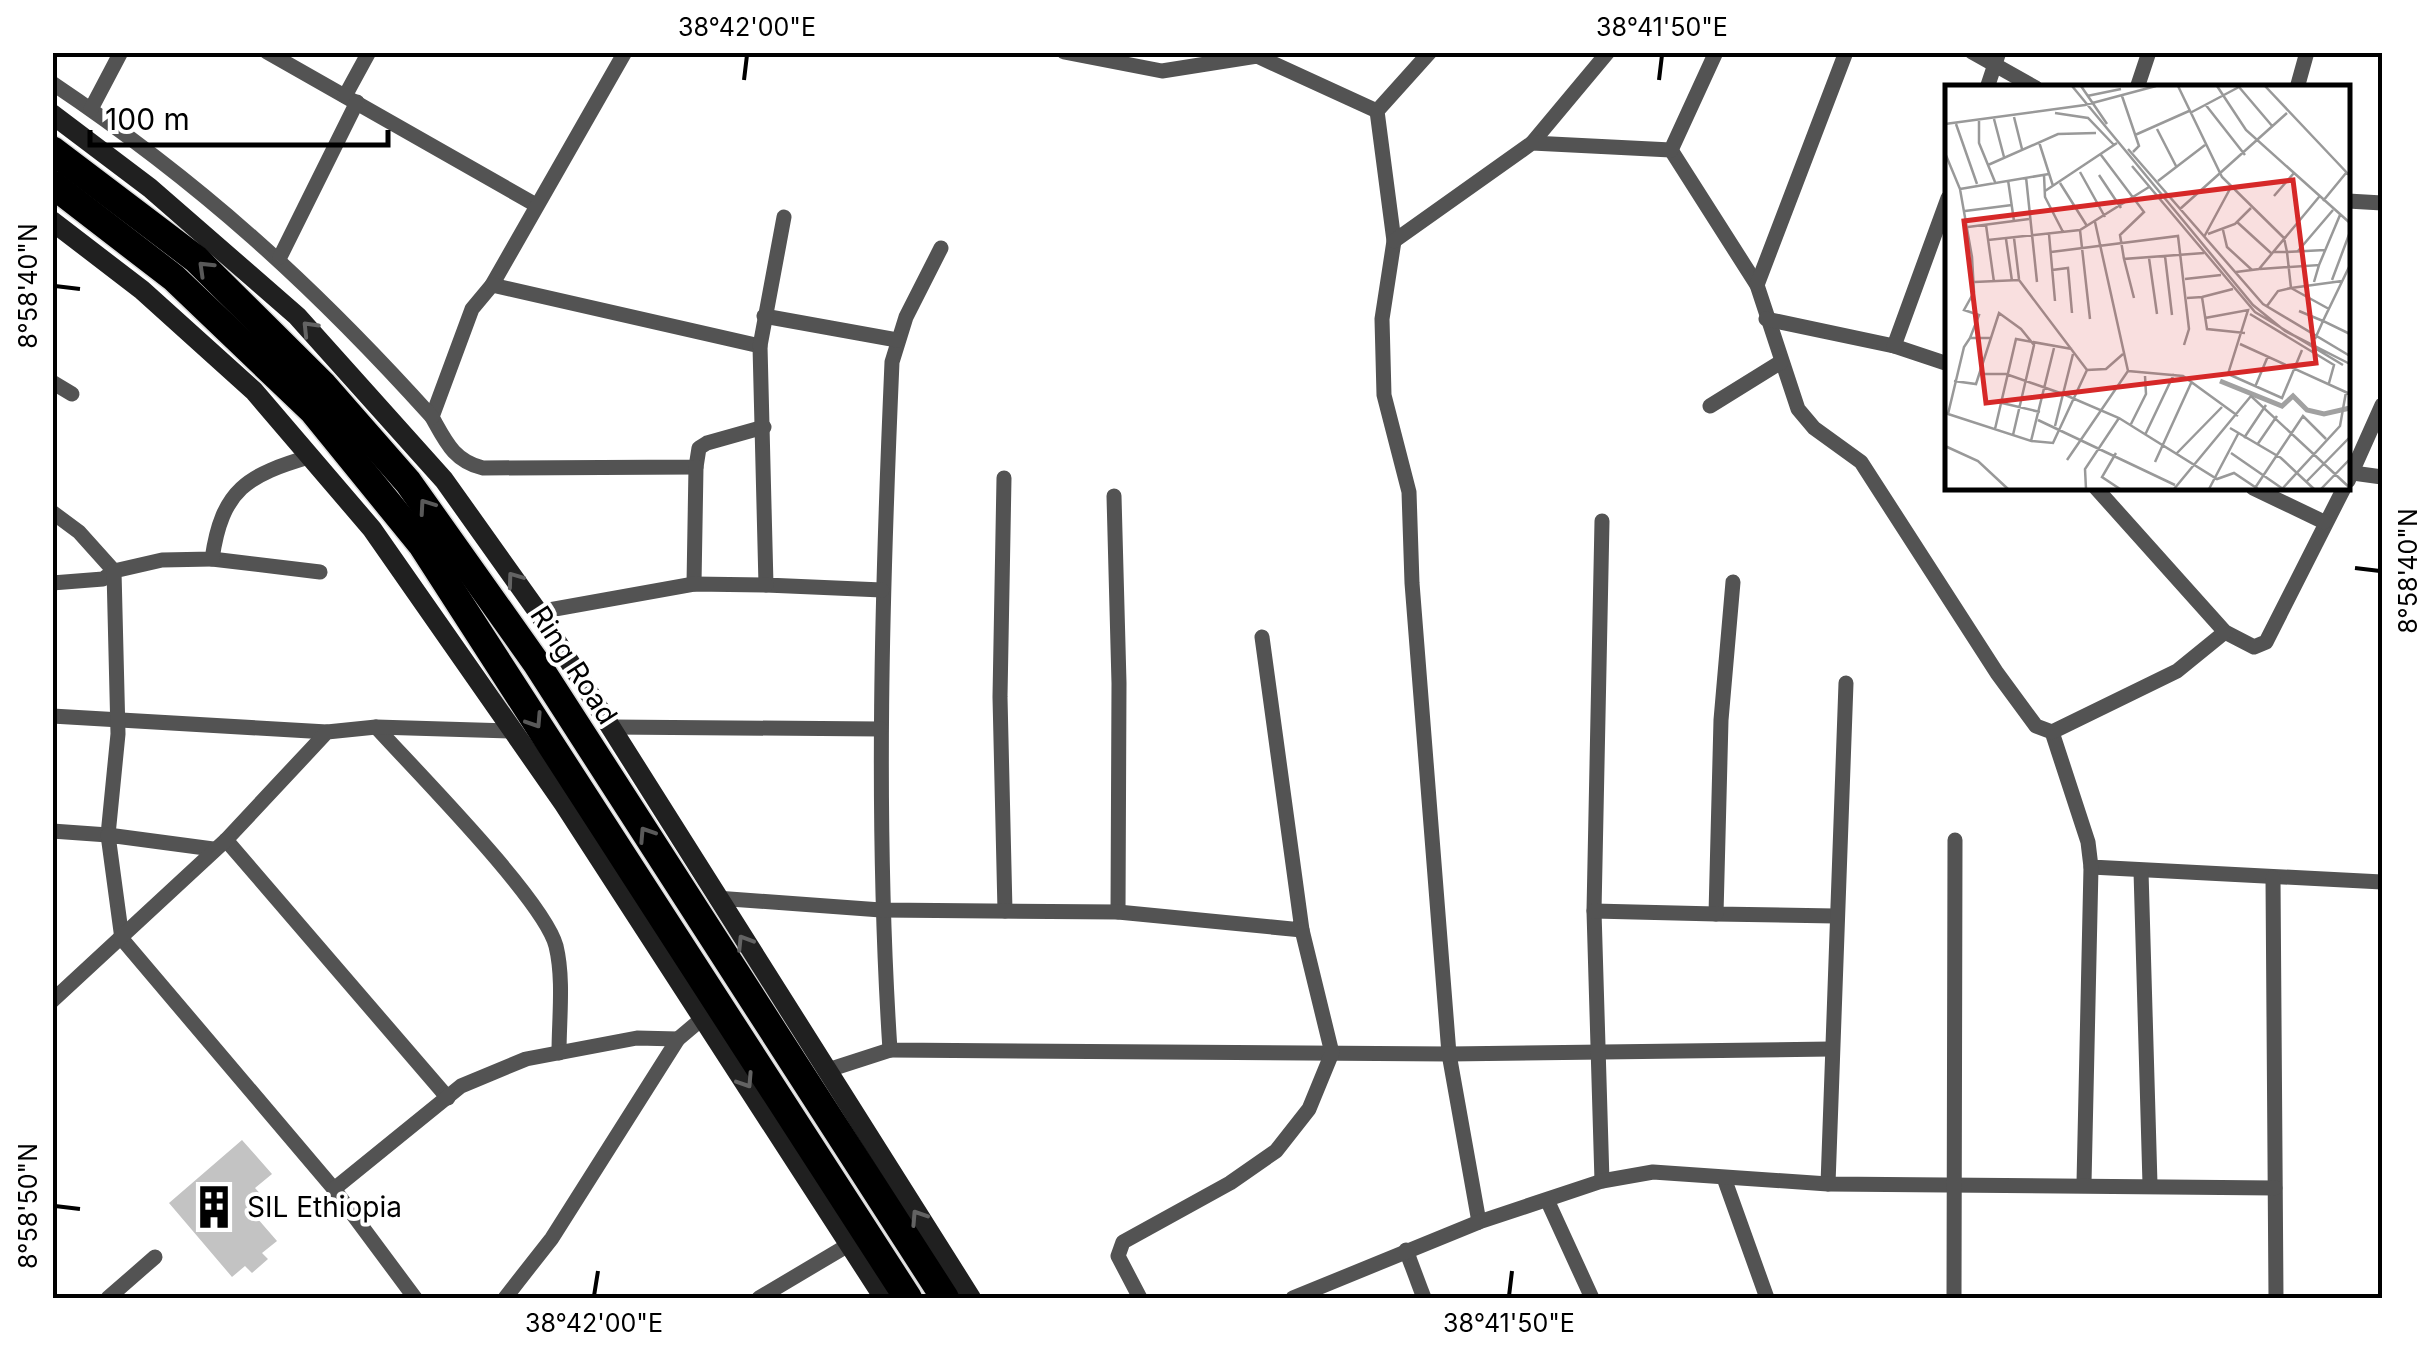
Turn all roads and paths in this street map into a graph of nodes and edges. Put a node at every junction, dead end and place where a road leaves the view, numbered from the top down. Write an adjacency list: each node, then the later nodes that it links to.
1 (122, 52): 21 (street)
2 (267, 52): 20 (street)
3 (369, 52): 20 (street)
4 (625, 52): 30 (street)
5 (1064, 52): 13 (street)
6 (1430, 52): 22 (street)
7 (1608, 52): 24 (street)
8 (1716, 52): 26 (street)
9 (1846, 52): 37 (street)
10 (1972, 52): 14 (street)
11 (2149, 52): 18 (street)
12 (2307, 52): 19 (street)
13 (1257, 54): 22 (street)
14 (1997, 58): 16 (street); 17 (street)
15 (52, 82): 21 (street)
16 (1988, 85)
17 (2032, 85)
18 (2138, 85)
19 (2298, 85)
20 (351, 99): 30 (street); 36 (street)
21 (91, 109): 36 (street)
22 (1377, 111): 34 (street)
23 (52, 114): 73 (street, one-way to 23)
24 (1532, 143): 26 (street); 34 (street)
25 (52, 150): 132 (highway, Ring Road, one-way to 25)
26 (1670, 150): 37 (street)
27 (52, 184): 131 (highway, one-way to 131)
28 (2350, 201): 29 (street)
29 (2382, 203)
30 (536, 205): 38 (street)
31 (1945, 206): 43 (street)
32 (784, 217): 39 (street)
33 (52, 221): 52 (street)
34 (1394, 240): 110 (street)
35 (941, 248): 41 (street)
36 (280, 257): 50 (street)
37 (1757, 285): 40 (street)
38 (492, 286): 42 (street); 50 (street)
39 (764, 316): 41 (street); 42 (street)
40 (1766, 319): 43 (street); 44 (street)
41 (897, 340): 72 (street)
42 (760, 346): 51 (street)
43 (1894, 346): 45 (street)
44 (1781, 362): 49 (street); 84 (street)
45 (1945, 363)
46 (52, 382): 47 (street)
47 (72, 394)
48 (2382, 405): 54 (street)
49 (1710, 406)
50 (432, 417): 53 (street)
51 (764, 426): 53 (street); 71 (street)
52 (312, 456): 65 (street); 82 (street)
53 (696, 467): 70 (street)
54 (2350, 476)
55 (2382, 477): 57 (street)
56 (1004, 478): 95 (street)
57 (2350, 480)
58 (2098, 490): 74 (street)
59 (2257, 490): 64 (street)
60 (2342, 490): 64 (street)
61 (1114, 496): 97 (street)
62 (52, 512): 66 (street)
63 (1602, 522): 96 (street)
64 (2324, 522): 74 (street)
65 (212, 560): 66 (street); 67 (street)
66 (114, 571): 69 (street); 78 (street)
67 (320, 572)
68 (1733, 582): 98 (street)
69 (52, 584)
70 (694, 584): 71 (street); 73 (street)
71 (766, 585): 72 (street)
72 (882, 590): 81 (street)
73 (538, 612): 80 (street)
74 (2225, 632): 84 (street)
75 (1262, 638): 100 (street)
76 (1846, 683): 99 (street)
77 (52, 716): 78 (street)
78 (118, 719): 83 (street); 86 (street)
79 (376, 728): 82 (street); 83 (street); 108 (street)
80 (610, 728): 81 (street); 93 (street)
81 (880, 730): 94 (street)
82 (514, 731): 103 (street)
83 (328, 732): 88 (street)
84 (2052, 732): 89 (street)
85 (52, 831): 86 (street)
86 (108, 835): 88 (street); 101 (street)
87 (1955, 840): 118 (street)
88 (219, 844): 101 (street); 112 (street)
89 (2091, 867): 90 (street); 115 (street)
90 (2141, 871): 91 (street); 117 (street)
91 (2274, 878): 92 (street); 119 (street)
92 (2382, 882)
93 (716, 898): 94 (street); 111 (street, one-way to 93)
94 (881, 910): 95 (street); 106 (street)
95 (1005, 911): 97 (street)
96 (1594, 911): 98 (street); 107 (street)
97 (1118, 912): 100 (street)
98 (1716, 914): 99 (street)
99 (1835, 916): 105 (street)
100 (1302, 930): 109 (street)
101 (122, 939): 102 (street); 120 (street)
102 (52, 1000)
103 (704, 1017): 104 (street); 123 (street, one-way to 123)
104 (678, 1039): 108 (street); 128 (street)
105 (1830, 1049): 107 (street); 116 (street)
106 (890, 1050): 109 (street); 111 (street)
107 (1598, 1050): 110 (street); 114 (street)
108 (559, 1053): 112 (street)
109 (1332, 1053): 110 (street); 134 (street)
110 (1448, 1054): 122 (street)
111 (824, 1071): 133 (street, one-way to 111)
112 (448, 1098): 120 (street)
113 (1724, 1178): 114 (street); 116 (street); 138 (street)
114 (1602, 1181): 121 (street)
115 (2084, 1183): 117 (street); 118 (street)
116 (1828, 1184): 118 (street)
117 (2150, 1184): 119 (street)
118 (1955, 1186): 139 (street)
119 (2274, 1188): 140 (street)
120 (334, 1189): 127 (street)
121 (1548, 1202): 122 (street); 137 (street)
122 (1479, 1222): 124 (street)
123 (850, 1244): 129 (street); 130 (street)
124 (1406, 1250): 135 (street); 136 (street)
125 (155, 1256): 126 (street)
126 (108, 1298)
127 (415, 1298)
128 (505, 1298)
129 (760, 1298)
130 (884, 1298)
131 (908, 1298)
132 (945, 1298)
133 (971, 1298)
134 (1140, 1298)
135 (1294, 1298)
136 (1424, 1298)
137 (1592, 1298)
138 (1767, 1298)
139 (1954, 1298)
140 (2276, 1298)

